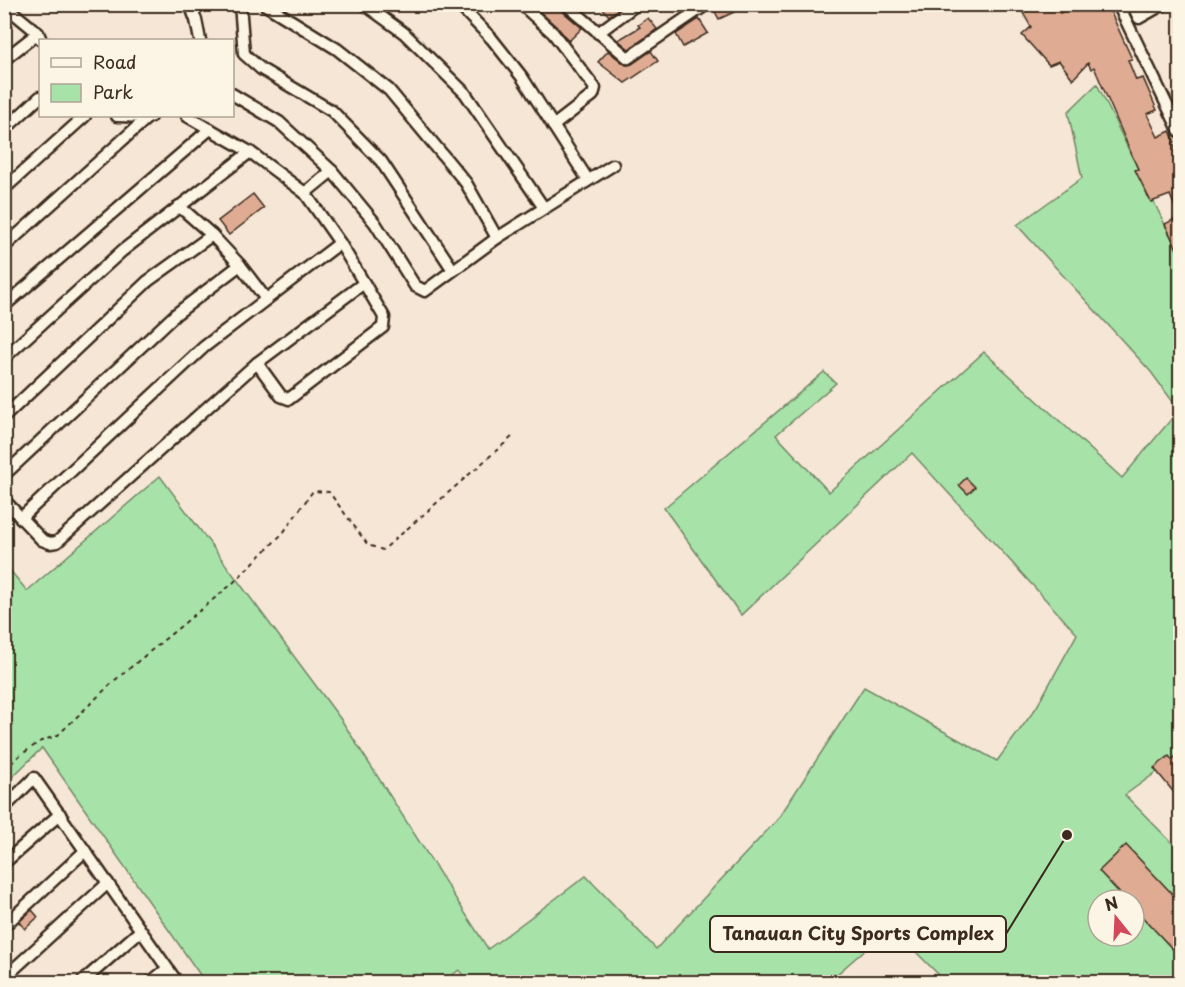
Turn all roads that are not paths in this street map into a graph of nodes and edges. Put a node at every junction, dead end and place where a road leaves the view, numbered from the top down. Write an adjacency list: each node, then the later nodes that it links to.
1 (190, 4): 16 (street)
2 (240, 4): 40 (street)
3 (264, 4): 36 (street)
4 (364, 4): 34 (street)
5 (458, 4): 23 (street)
6 (521, 4): 23 (street)
7 (566, 4): 14 (street)
8 (707, 4): 14 (street)
9 (1118, 4): 26 (street)
10 (1132, 4): 11 (street)
11 (1164, 4)
12 (4, 5): 15 (street)
13 (632, 6): 14 (street)
14 (598, 33)
15 (40, 37): 17 (street)
16 (200, 39)
17 (5, 58)
18 (234, 95): 29 (street)
19 (39, 98): 25 (street)
20 (84, 117): 31 (street)
21 (150, 117): 38 (street)
22 (189, 117): 24 (street)
23 (553, 126): 30 (street)
24 (210, 129): 27 (street); 43 (street)
25 (4, 130)
26 (1180, 132)
27 (250, 152): 32 (street); 33 (street)
28 (613, 165): 30 (street)
29 (332, 171): 32 (street); 40 (street)
30 (588, 180): 34 (street)
31 (4, 189)
32 (305, 193): 37 (street)
33 (179, 206): 35 (street); 44 (street)
34 (543, 208): 36 (street)
35 (212, 235): 39 (street); 46 (street)
36 (497, 238): 40 (street)
37 (340, 243): 41 (street); 42 (street)
38 (4, 247)
39 (240, 265): 42 (street); 47 (street)
40 (453, 270)
41 (364, 283): 45 (street); 45 (street)
42 (266, 299): 49 (street)
43 (4, 306)
44 (4, 358)
45 (257, 363): 49 (street)
46 (4, 417)
47 (4, 475)
48 (4, 500): 49 (street)
49 (21, 518)
50 (4, 808): 51 (street)
51 (60, 813): 52 (street); 53 (street)
52 (85, 851): 54 (street); 55 (street)
53 (4, 863)
54 (108, 883): 56 (street); 58 (street)
55 (4, 926)
56 (140, 931): 57 (street); 59 (street)
57 (167, 969): 60 (street); 61 (street)
58 (4, 978)
59 (82, 982)
60 (151, 982)
61 (177, 982)

